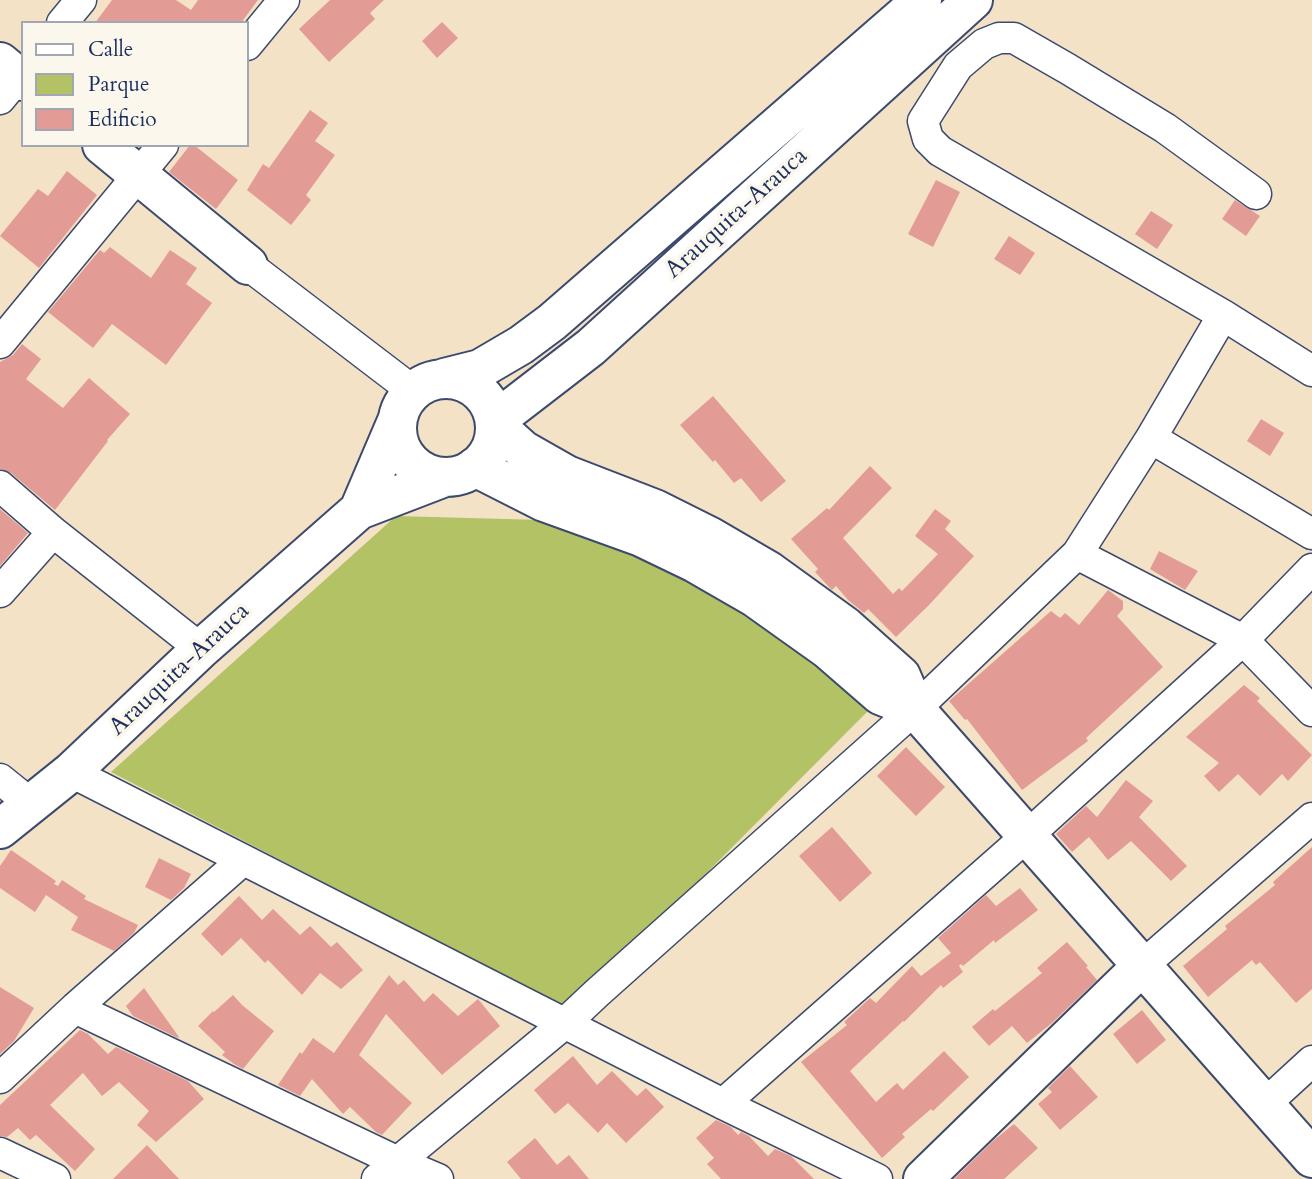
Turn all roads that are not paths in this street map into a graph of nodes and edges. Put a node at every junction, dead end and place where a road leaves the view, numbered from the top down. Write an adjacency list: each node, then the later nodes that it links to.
1 (81, 0): 5 (street)
2 (284, 0): 6 (street)
3 (922, 0): 15 (main road, Arauquita-Arauca)
4 (973, 0): 16 (main road, Arauquita-Arauca)
5 (64, 21)
6 (248, 44)
7 (104, 147): 9 (main road)
8 (161, 147): 9 (street)
9 (138, 175): 11 (main road); 13 (street)
10 (1256, 194): 12 (street)
11 (247, 265): 15 (street)
12 (1223, 315): 14 (street); 17 (street)
13 (0, 343)
14 (1312, 371)
15 (418, 397): 16 (main road); 18 (main road); 20 (main road)
16 (495, 423): 18 (main road); 28 (main road)
17 (1151, 438): 22 (street); 23 (street)
18 (460, 472): 20 (main road); 28 (main road)
19 (0, 486): 21 (street)
20 (359, 510): 27 (main road, Arauquita-Arauca)
21 (53, 532): 25 (street); 27 (street)
22 (1312, 534)
23 (1077, 554): 26 (street); 28 (street)
24 (1312, 569): 26 (street)
25 (0, 592)
26 (1242, 640): 29 (street); 35 (street)
27 (201, 649): 30 (main road, Arauquita-Arauca)
28 (915, 709): 35 (main road); 39 (street)
29 (1312, 710)
30 (71, 772): 32 (main road, Arauquita-Arauca); 36 (street)
31 (0, 779): 32 (street)
32 (31, 804): 34 (main road, Arauquita-Arauca)
33 (1312, 818): 37 (street)
34 (0, 829)
35 (1027, 836): 37 (main road); 42 (street)
36 (243, 860): 38 (street); 39 (street)
37 (1142, 965): 43 (main road); 50 (main road)
38 (75, 1009): 41 (street); 46 (street)
39 (564, 1024): 42 (street); 46 (street)
40 (1312, 1061): 43 (street)
41 (0, 1078)
42 (723, 1104): 49 (street)
43 (1264, 1105): 45 (main road)
44 (0, 1153): 47 (street)
45 (1312, 1158)
46 (388, 1170): 48 (street)
47 (55, 1179)
48 (438, 1179)
49 (877, 1179)
50 (923, 1179)

